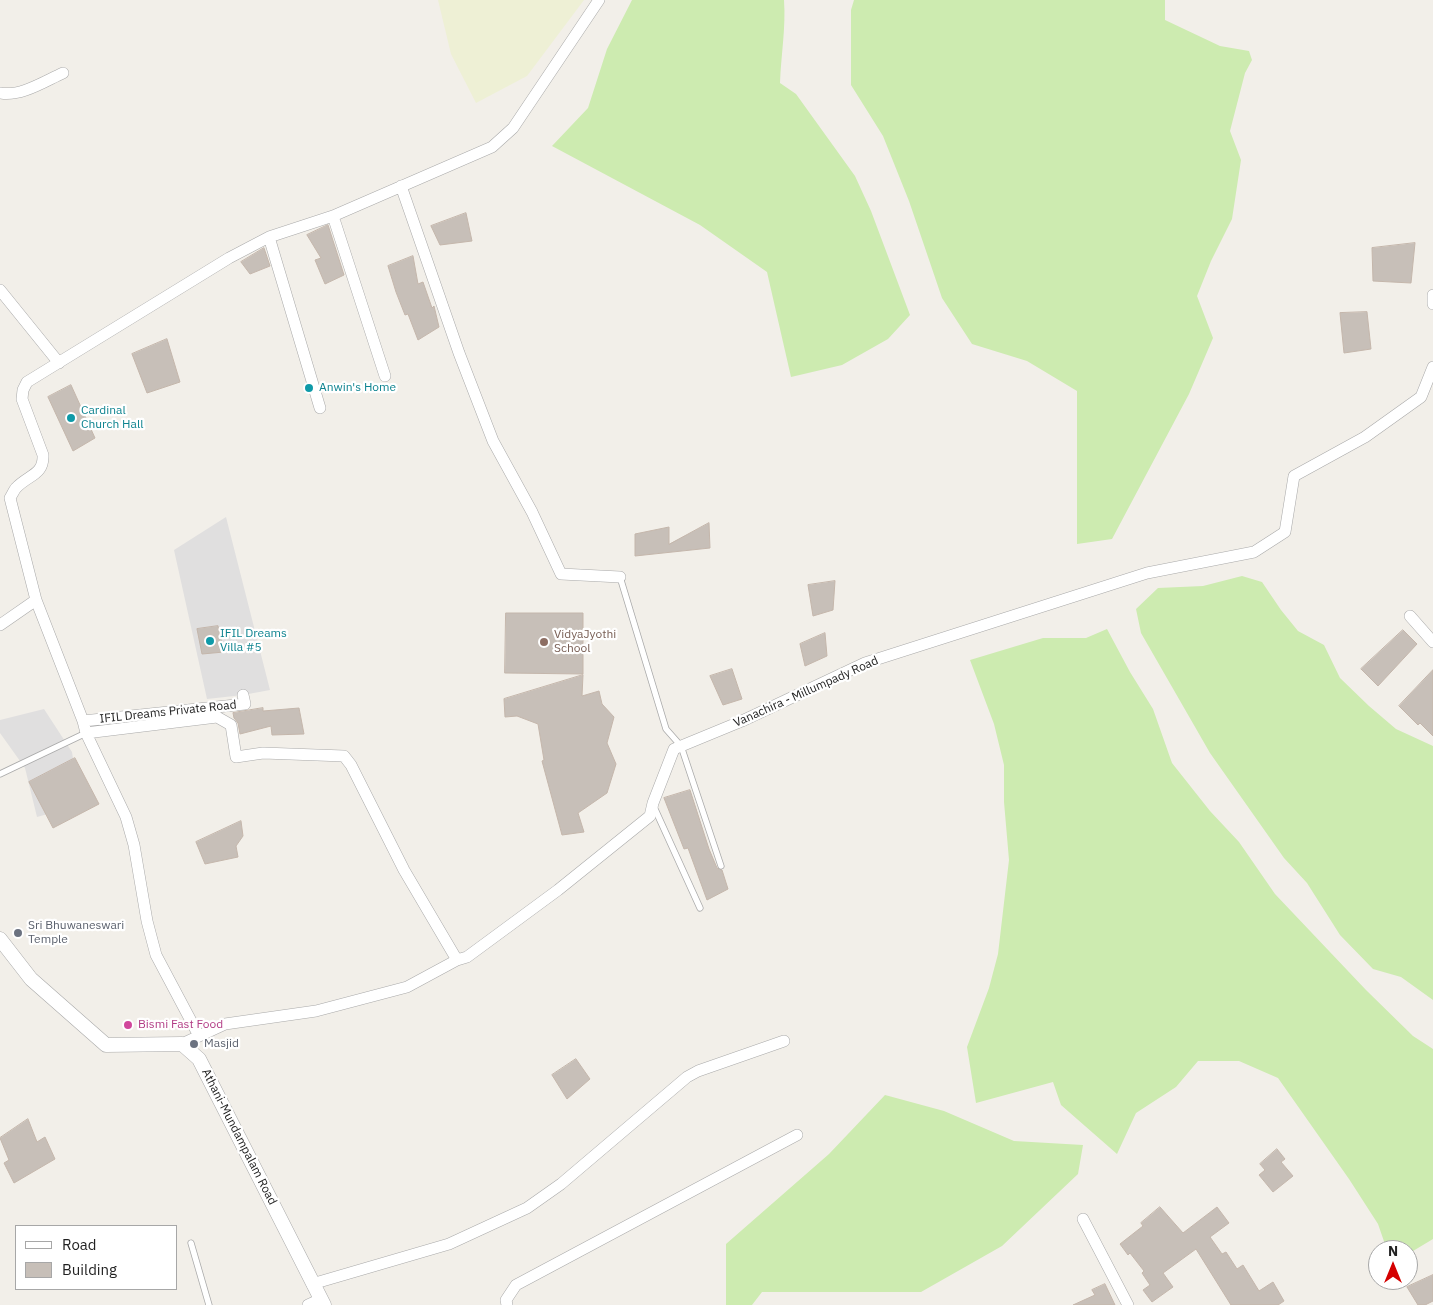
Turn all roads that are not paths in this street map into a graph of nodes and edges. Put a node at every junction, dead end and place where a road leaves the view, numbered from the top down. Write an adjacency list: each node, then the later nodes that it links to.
1 (599, 0): 4 (street)
2 (63, 73): 3 (street)
3 (0, 93)
4 (401, 186): 5 (street); 14 (street)
5 (333, 216): 6 (street); 12 (street)
6 (269, 238): 10 (street); 13 (street)
7 (0, 290): 10 (street)
8 (1433, 295): 9 (street)
9 (1433, 304)
10 (58, 363): 15 (street)
11 (1433, 367): 23 (street, Vanachira - Millumpady Road)
12 (385, 376)
13 (320, 408)
14 (620, 577): 23 (lane)
15 (36, 600): 17 (street); 21 (street)
16 (1410, 616): 18 (street)
17 (0, 625)
18 (1433, 642)
19 (243, 695): 20 (street, IFIL Dreams Private Road)
20 (218, 712): 21 (street, IFIL Dreams Private Road); 22 (street); 29 (street)
21 (82, 720): 22 (street)
22 (86, 733): 24 (lane); 30 (street)
23 (681, 746): 25 (street); 26 (lane)
24 (0, 774)
25 (652, 803): 27 (lane); 29 (street)
26 (721, 866)
27 (700, 908)
28 (0, 939): 32 (street)
29 (457, 960): 30 (street)
30 (199, 1036): 32 (street)
31 (784, 1041): 36 (street)
32 (182, 1044): 36 (street, Athani-Mundampalam Road)
33 (797, 1135): 39 (street)
34 (1082, 1219): 40 (street)
35 (191, 1243): 38 (lane)
36 (312, 1284): 37 (street, Athani-Mundampalam Road)
37 (317, 1303)
38 (209, 1305)
39 (507, 1305)
40 (1128, 1305)

